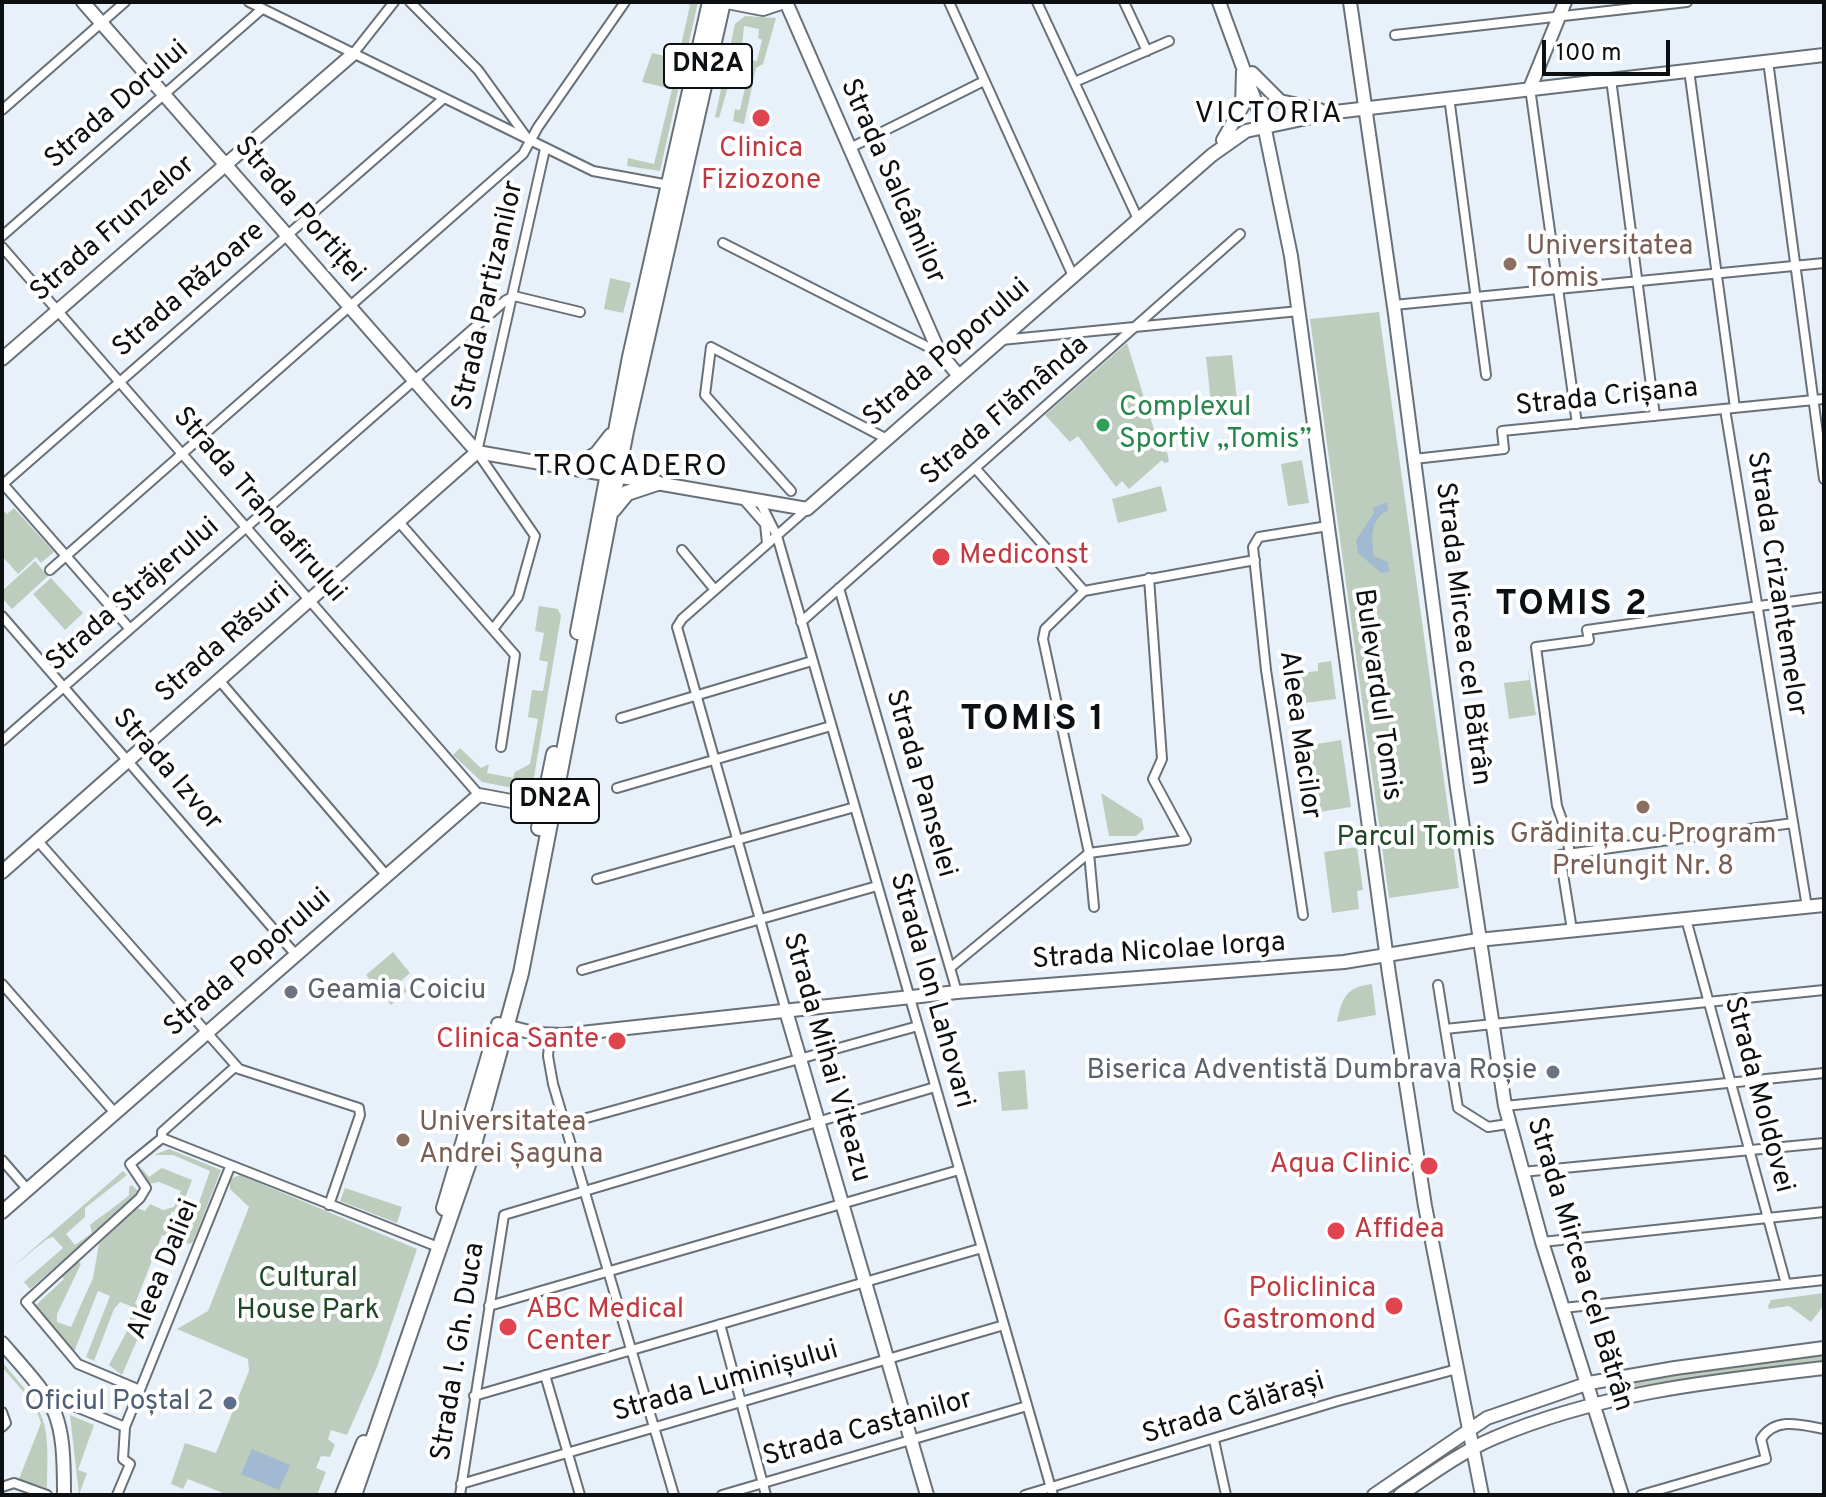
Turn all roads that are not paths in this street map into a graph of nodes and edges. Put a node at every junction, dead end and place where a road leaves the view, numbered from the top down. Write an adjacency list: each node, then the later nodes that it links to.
1 (83, 2): 19 (street, Strada Portiței)
2 (125, 2): 19 (street)
3 (249, 2): 17 (street)
4 (394, 2): 23 (street, Strada Frunzelor)
5 (410, 2): 39 (street)
6 (625, 2): 39 (street)
7 (710, 2): 44 (main road)
8 (725, 2): 9 (street); 84 (main road, DN2A)
9 (785, 2): 40 (street, Strada Salcâmilor)
10 (949, 2): 29 (street)
11 (1037, 2): 30 (street)
12 (1124, 2): 22 (street)
13 (1219, 2): 25 (street, Bulevardul Tomis)
14 (1350, 2): 35 (street, Strada Mircea cel Bătrân)
15 (1565, 2): 18 (street)
16 (1687, 2): 18 (street)
17 (262, 9): 23 (street); 32 (street, Strada Dorului)
18 (1559, 17): 20 (street); 31 (street)
19 (101, 23): 32 (street, Strada Portiței); 36 (street)
20 (1395, 35)
21 (1169, 41): 22 (street)
22 (1147, 51): 30 (street)
23 (353, 54): 34 (street); 43 (street, Strada Frunzelor)
24 (1824, 55): 26 (street, Strada Poporului)
25 (1243, 60): 37 (street); 38 (street, Bulevardul Tomis); 42 (street)
26 (1768, 61): 27 (street, Strada Poporului); 52 (street)
27 (1689, 70): 28 (street, Strada Poporului); 53 (street, Strada Crizantemelor)
28 (1611, 79): 31 (street, Strada Poporului); 55 (street)
29 (984, 81): 40 (street); 54 (street)
30 (1077, 81): 45 (street)
31 (1530, 88): 33 (street, Strada Poporului); 56 (street)
32 (164, 95): 43 (street, Strada Portiței); 48 (street, Strada Dorului)
33 (1449, 97): 35 (street, Strada Poporului); 58 (street)
34 (443, 99): 39 (street); 47 (street, Strada Răzoare)
35 (1365, 107): 37 (street, Strada Poporului); 59 (street, Strada Mircea cel Bătrân)
36 (2, 110)
37 (1335, 112): 38 (street, Strada Poporului)
38 (1264, 125): 42 (street, Strada Poporului); 62 (street, Bulevardul Tomis)
39 (531, 142): 41 (street); 60 (street)
40 (850, 148): 66 (street, Strada Salcâmilor)
41 (545, 149): 44 (street); 57 (street, Strada Partizanilor)
42 (1212, 155): 45 (street, Strada Poporului)
43 (225, 165): 47 (street, Strada Portiței); 61 (street, Strada Frunzelor)
44 (669, 185): 77 (main road)
45 (1138, 219): 54 (street, Strada Poporului)
46 (1240, 234): 64 (street, Strada Flămânda)
47 (287, 235): 60 (street, Strada Portiței); 71 (street, Strada Răzoare)
48 (2, 236)
49 (723, 243): 66 (street)
50 (2, 247): 61 (street, Strada Trandafirului)
51 (1824, 263): 52 (street)
52 (1795, 265): 53 (street); 73 (street)
53 (1716, 273): 55 (street); 74 (street, Strada Crizantemelor)
54 (1073, 276): 65 (street, Strada Poporului)
55 (1637, 281): 56 (street); 75 (street)
56 (1556, 289): 58 (street); 76 (street)
57 (514, 296): 63 (street); 70 (street, Strada Străjerului); 79 (street, Strada Partizanilor)
58 (1476, 296): 59 (street); 68 (street)
59 (1394, 305): 81 (street, Strada Mircea cel Bătrân)
60 (350, 307): 70 (street, Strada Portiței); 80 (street)
61 (58, 311): 67 (street, Strada Frunzelor); 71 (street, Strada Trandafirului)
62 (1299, 311): 64 (street); 94 (street, Bulevardul Tomis)
63 (580, 312)
64 (1134, 329): 65 (street); 83 (street, Strada Flămânda)
65 (1000, 340): 69 (street, Strada Poporului)
66 (939, 352): 69 (street, Strada Salcâmilor)
67 (2, 359)
68 (1486, 375)
69 (959, 376): 78 (street, Strada Poporului)
70 (414, 380): 79 (street, Strada Portiței); 95 (street, Strada Străjerului)
71 (120, 382): 80 (street, Strada Trandafirului); 87 (street, Strada Răzoare)
72 (1824, 399): 73 (street, Strada Crișana)
73 (1813, 401): 74 (street, Strada Crișana); 85 (street)
74 (1730, 409): 75 (street, Strada Crișana); 108 (street, Strada Crizantemelor)
75 (1655, 416): 76 (street, Strada Crișana)
76 (1577, 424): 81 (street, Strada Crișana)
77 (615, 429): 82 (main road); 84 (main road)
78 (887, 439): 88 (street); 91 (street, Strada Poporului)
79 (477, 452): 82 (street); 93 (street, Strada Răsuri); 112 (street)
80 (183, 454): 95 (street, Strada Trandafirului); 99 (street)
81 (1414, 459): 144 (street, Strada Mircea cel Bătrân)
82 (573, 468): 84 (street)
83 (975, 468): 103 (street, Strada Flămânda); 105 (street)
84 (612, 475): 86 (street); 92 (main road, DN2A); 126 (main road, DN2A)
85 (1824, 479)
86 (657, 483): 89 (street); 92 (main road)
87 (3, 485): 99 (street)
88 (791, 491)
89 (744, 499): 90 (street); 97 (street)
90 (760, 502): 91 (street); 96 (street, Strada Ion Lahovari)
91 (807, 509): 96 (street, Strada Poporului)
92 (609, 517): 157 (main road, DN2A)
93 (399, 522): 107 (street, Strada Răsuri); 112 (street)
94 (1328, 526): 100 (street); 145 (street, Bulevardul Tomis)
95 (247, 527): 107 (street, Strada Trandafirului); 111 (street, Strada Străjerului)
96 (777, 536): 97 (street, Strada Poporului); 110 (street, Strada Ion Lahovari)
97 (767, 543): 104 (street, Strada Poporului)
98 (682, 550): 104 (street)
99 (66, 556): 101 (street); 111 (street)
100 (1255, 560): 102 (street); 140 (street, Aleea Macilor)
101 (50, 570)
102 (1149, 578): 105 (street); 131 (street)
103 (839, 588): 110 (street, Strada Flămânda); 147 (street, Strada Panselei)
104 (715, 590): 113 (street, Strada Poporului)
105 (1084, 591): 131 (street)
106 (1824, 597): 108 (street)
107 (310, 600): 115 (street, Strada Răsuri); 125 (street, Strada Trandafirului)
108 (1756, 606): 128 (street, Strada Crizantemelor); 132 (street)
109 (2, 616): 116 (street, Strada Izvor)
110 (801, 622): 114 (street, Strada Ion Lahovari)
111 (130, 629): 116 (street, Strada Străjerului)
112 (493, 629): 121 (street)
113 (677, 634): 117 (street, Strada Mihai Viteazu)
114 (812, 661): 117 (street); 119 (street, Strada Ion Lahovari)
115 (219, 680): 122 (street, Strada Răsuri); 134 (street)
116 (63, 687): 120 (street, Strada Străjerului); 122 (street, Strada Izvor)
117 (695, 696): 118 (street); 123 (street, Strada Mihai Viteazu)
118 (621, 718)
119 (831, 726): 123 (street); 127 (street, Strada Ion Lahovari)
120 (2, 741)
121 (501, 747)
122 (127, 761): 129 (street, Strada Răsuri); 146 (street, Strada Izvor)
123 (714, 761): 124 (street); 130 (street, Strada Mihai Viteazu)
124 (617, 788)
125 (479, 795): 126 (street); 134 (street, Strada Poporului)
126 (543, 807): 157 (main road, DN2A)
127 (855, 807): 130 (street); 136 (street, Strada Ion Lahovari)
128 (1793, 823): 132 (street); 139 (street, Strada Crizantemelor)
129 (37, 840): 133 (street, Strada Răsuri); 160 (street)
130 (737, 840): 135 (street); 142 (street, Strada Mihai Viteazu)
131 (1089, 853): 138 (street); 147 (street)
132 (1565, 855): 143 (street)
133 (2, 872)
134 (387, 876): 146 (street, Strada Poporului)
135 (597, 879)
136 (877, 886): 142 (street); 153 (street, Strada Ion Lahovari)
137 (1824, 905): 139 (street, Strada Nicolae Iorga)
138 (1094, 907)
139 (1807, 907): 141 (street, Strada Nicolae Iorga)
140 (1303, 915)
141 (1686, 919): 143 (street, Strada Nicolae Iorga); 154 (street, Strada Moldovei)
142 (760, 920): 148 (street); 155 (street, Strada Mihai Viteazu)
143 (1572, 930): 144 (street, Strada Nicolae Iorga)
144 (1478, 940): 145 (street, Strada Nicolae Iorga); 156 (street, Strada Mircea cel Bătrân)
145 (1386, 954): 152 (street, Strada Nicolae Iorga); 202 (street, Bulevardul Tomis)
146 (296, 955): 160 (street, Strada Poporului)
147 (950, 968): 152 (street, Strada Panselei)
148 (582, 970)
149 (2, 984): 168 (street)
150 (1438, 985): 159 (street)
151 (1824, 990): 154 (street)
152 (957, 992): 153 (street, Strada Nicolae Iorga)
153 (909, 997): 155 (street, Strada Nicolae Iorga); 158 (street, Strada Ion Lahovari)
154 (1709, 1001): 156 (street); 165 (street, Strada Moldovei)
155 (786, 1011): 161 (street, Strada Nicolae Iorga); 162 (street, Strada Mihai Viteazu)
156 (1493, 1023): 159 (street); 167 (street, Strada Mircea cel Bătrân)
157 (502, 1025): 161 (street, Strada Nicolae Iorga); 187 (main road, DN2A); 229 (main road, DN2A)
158 (918, 1026): 162 (street); 166 (street, Strada Ion Lahovari)
159 (1445, 1029): 171 (street)
160 (206, 1034): 163 (street); 168 (street, Strada Poporului)
161 (550, 1036): 170 (street)
162 (800, 1058): 169 (street, Strada Mihai Viteazu); 170 (street)
163 (236, 1066): 172 (street); 182 (street)
164 (1824, 1073): 165 (street)
165 (1731, 1083): 167 (street); 174 (street, Strada Moldovei)
166 (935, 1087): 169 (street); 177 (street, Strada Ion Lahovari)
167 (1505, 1106): 171 (street, Strada Mircea cel Bătrân)
168 (115, 1113): 179 (street, Strada Poporului)
169 (819, 1122): 180 (street); 181 (street, Strada Mihai Viteazu)
170 (565, 1124): 180 (street)
171 (1508, 1124): 178 (street, Strada Mircea cel Bătrân)
172 (162, 1138): 176 (street); 205 (street, Aleea Daliei)
173 (1824, 1143): 174 (street)
174 (1749, 1151): 178 (street); 185 (street, Strada Moldovei)
175 (2, 1160): 179 (street)
176 (230, 1167): 182 (street); 205 (street, Aleea Daliei)
177 (959, 1170): 181 (street); 188 (street, Strada Ion Lahovari)
178 (1521, 1172): 186 (street, Strada Mircea cel Bătrân)
179 (28, 1190): 183 (street, Strada Poporului)
180 (584, 1191): 189 (street); 193 (street, Strada I. Gh. Duca)
181 (843, 1203): 189 (street); 191 (street, Strada Mihai Viteazu)
182 (329, 1205): 187 (street)
183 (2, 1212)
184 (1824, 1212): 185 (street)
185 (1768, 1218): 186 (street); 192 (street, Strada Moldovei)
186 (1542, 1242): 194 (street, Strada Mircea cel Bătrân)
187 (433, 1245): 228 (main road, DN2A)
188 (982, 1248): 191 (street); 196 (street, Strada Ion Lahovari)
189 (608, 1271): 193 (street); 199 (street)
190 (1824, 1280): 192 (street)
191 (866, 1282): 195 (street); 200 (street, Strada Mihai Viteazu)
192 (1786, 1284): 194 (street)
193 (489, 1306): 207 (street, Strada I. Gh. Duca)
194 (1563, 1308): 204 (street, Strada Mircea cel Bătrân)
195 (720, 1324): 199 (street); 208 (street)
196 (1004, 1325): 200 (street, Strada Luminișului); 210 (street, Strada Ion Lahovari)
197 (2, 1343): 206 (street)
198 (1824, 1348): 204 (street)
199 (631, 1350): 203 (street); 214 (street)
200 (888, 1359): 208 (street, Strada Luminișului); 217 (street, Strada Mihai Viteazu)
201 (1824, 1368): 209 (street)
202 (1457, 1369): 215 (street, Bulevardul Tomis); 218 (street, Strada Călărași)
203 (545, 1375): 207 (street); 220 (street)
204 (1589, 1383): 209 (street, Strada Mircea cel Bătrân); 215 (street)
205 (140, 1390): 213 (street, Aleea Daliei)
206 (47, 1395): 213 (street); 226 (street)
207 (474, 1396): 222 (street, Strada I. Gh. Duca)
208 (741, 1402): 214 (street, Strada Luminișului); 221 (street)
209 (1595, 1403): 219 (street); 241 (street, Strada Mircea cel Bătrân)
210 (1027, 1406): 217 (street, Strada Castanilor); 224 (street, Strada Ion Lahovari)
211 (2, 1412): 212 (street)
212 (2, 1427)
213 (125, 1427): 227 (street, Aleea Daliei)
214 (654, 1428): 220 (street, Strada Luminișului); 232 (street)
215 (1468, 1429): 219 (street, Bulevardul Tomis); 238 (street)
216 (1824, 1429): 242 (street)
217 (911, 1440): 221 (street, Strada Castanilor); 235 (street, Strada Mihai Viteazu)
218 (1214, 1440): 224 (street, Strada Călărași); 237 (street)
219 (1473, 1448): 239 (street); 240 (street, Bulevardul Tomis)
220 (568, 1453): 222 (street, Strada Luminișului); 231 (street)
221 (762, 1483): 233 (street, Strada Castanilor); 234 (street)
222 (461, 1484): 230 (street, Strada I. Gh. Duca)
223 (2, 1487): 225 (street)
224 (1052, 1491): 236 (street, Strada Călărași)
225 (47, 1495)
226 (64, 1495)
227 (117, 1495)
228 (343, 1495)
229 (354, 1495)
230 (460, 1495)
231 (580, 1495)
232 (674, 1495)
233 (722, 1495)
234 (766, 1495)
235 (927, 1495)
236 (1025, 1495)
237 (1226, 1495)
238 (1374, 1495)
239 (1400, 1495)
240 (1482, 1495)
241 (1622, 1495)
242 (1641, 1495)

